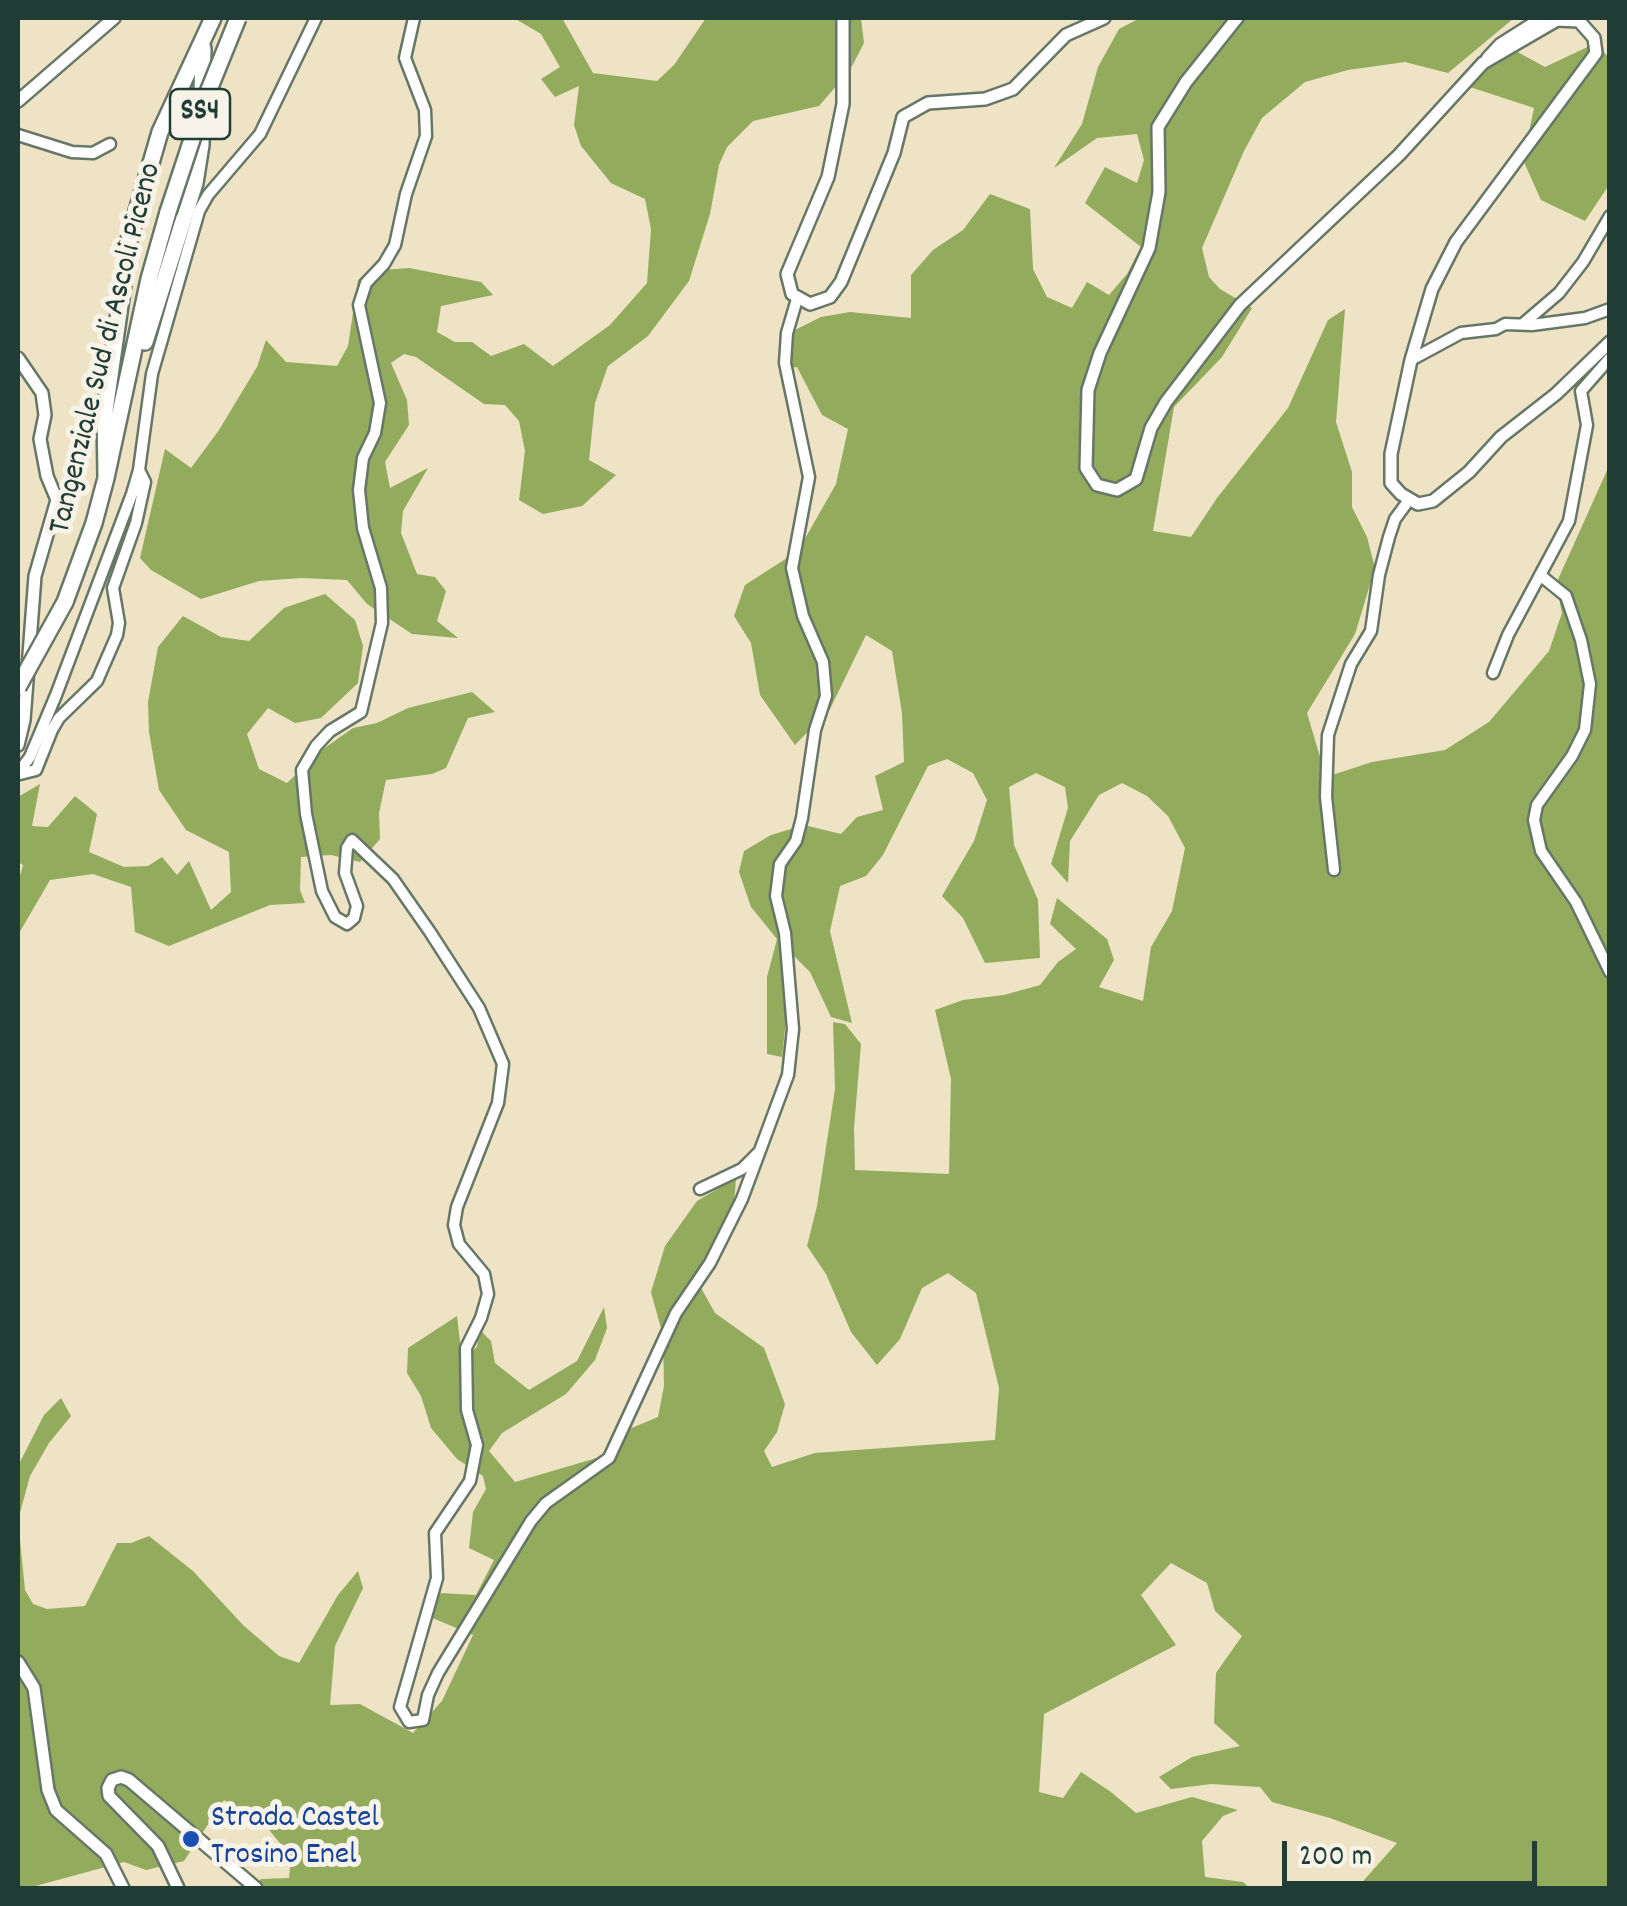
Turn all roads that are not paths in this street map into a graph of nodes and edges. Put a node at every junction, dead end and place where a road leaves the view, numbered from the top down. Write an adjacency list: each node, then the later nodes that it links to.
1 (114, 18): 12 (street)
2 (213, 18): 10 (highway)
3 (238, 18): 23 (highway, Tangenziale Sud di Ascoli Piceno / SS4, bridge)
4 (316, 18): 24 (street)
5 (414, 18): 34 (street)
6 (844, 18): 16 (street)
7 (1104, 18): 16 (street)
8 (1237, 18): 11 (street)
9 (1541, 18): 11 (street)
10 (204, 39): 23 (highway, bridge); 25 (highway)
11 (1483, 63): 22 (street)
12 (18, 101)
13 (18, 135): 14 (street)
14 (110, 144)
15 (1610, 216): 18 (street)
16 (797, 299): 34 (street)
17 (1610, 309): 18 (street)
18 (1524, 323): 22 (street)
19 (1610, 342): 26 (street)
20 (18, 358): 30 (street)
21 (1610, 358): 27 (street)
22 (1412, 360): 26 (street)
23 (120, 418): 25 (highway, Tangenziale Sud di Ascoli Piceno / SS4)
24 (139, 470): 31 (street); 31 (street)
25 (106, 478): 29 (highway, Tangenziale Sud di Ascoli Piceno / SS4, bridge)
26 (1409, 500): 32 (street)
27 (1540, 575): 28 (street); 33 (street)
28 (1494, 673)
29 (18, 687)
30 (18, 745)
31 (19, 774)
32 (1334, 870)
33 (1610, 972)
34 (762, 1150): 35 (street)
35 (700, 1189)
36 (18, 1662): 37 (street)
37 (123, 1888)
38 (178, 1888): 39 (street)
39 (256, 1888)

